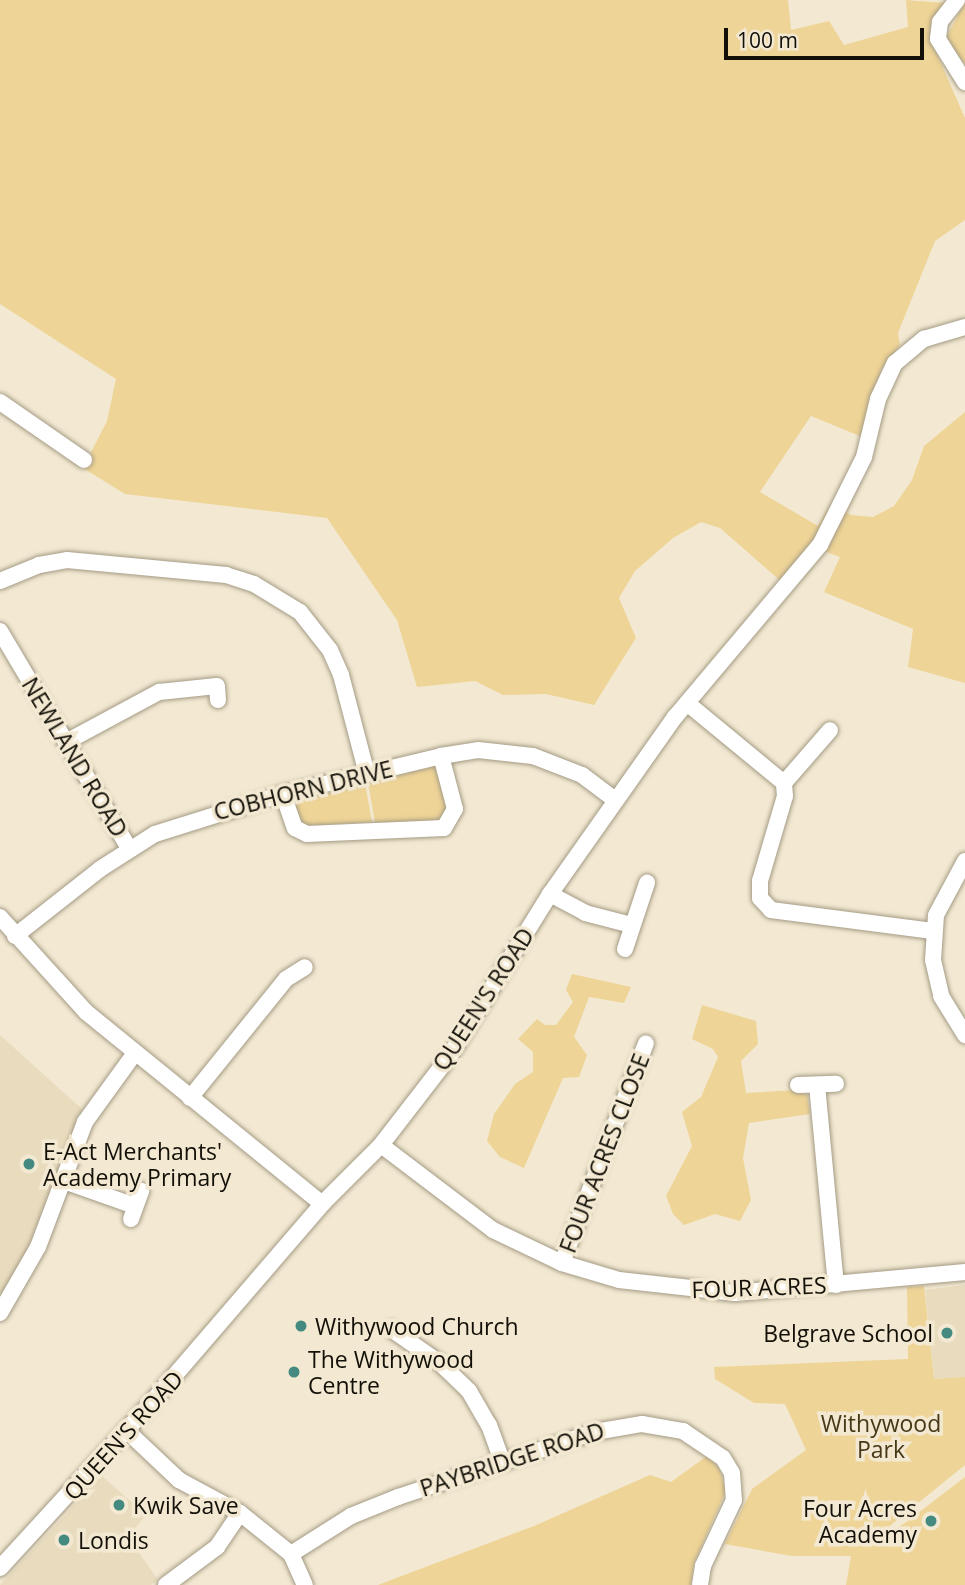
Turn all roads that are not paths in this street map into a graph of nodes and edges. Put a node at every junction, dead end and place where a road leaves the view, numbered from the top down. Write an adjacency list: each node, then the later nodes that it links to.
1 (957, 0): 2 (street)
2 (965, 82)
3 (965, 327): 9 (street, QUEEN'S ROAD)
4 (0, 402): 5 (street)
5 (84, 460)
6 (0, 581): 13 (street)
7 (0, 631): 11 (street, NEWLAND ROAD)
8 (218, 686): 11 (street)
9 (687, 703): 14 (street); 16 (street, QUEEN'S ROAD)
10 (830, 730): 14 (street)
11 (66, 742): 17 (street, NEWLAND ROAD)
12 (442, 756): 13 (street, COBHORN DRIVE); 15 (street); 16 (street, COBHORN DRIVE)
13 (367, 774): 15 (street, COBHORN DRIVE)
14 (783, 783): 23 (street)
15 (283, 794): 17 (street, COBHORN DRIVE)
16 (615, 800): 20 (street, QUEEN'S ROAD)
17 (129, 848): 24 (street, COBHORN DRIVE)
18 (965, 860): 23 (street)
19 (647, 883): 22 (street)
20 (550, 894): 22 (street); 34 (street, QUEEN'S ROAD)
21 (0, 917): 24 (street)
22 (631, 925): 25 (street)
23 (933, 931): 27 (street)
24 (15, 936): 29 (street)
25 (625, 949)
26 (305, 967): 33 (street)
27 (965, 1035)
28 (646, 1043): 38 (street, FOUR ACRES CLOSE)
29 (135, 1053): 33 (street); 35 (street)
30 (836, 1084): 32 (street)
31 (798, 1085): 32 (street)
32 (817, 1085): 40 (street)
33 (190, 1098): 36 (street)
34 (381, 1145): 36 (street, QUEEN'S ROAD); 38 (street, FOUR ACRES)
35 (61, 1180): 37 (street); 41 (street)
36 (322, 1204): 43 (street, QUEEN'S ROAD)
37 (136, 1205)
38 (562, 1263): 40 (street, FOUR ACRES)
39 (965, 1272): 40 (street, FOUR ACRES)
40 (836, 1285)
41 (0, 1313)
42 (391, 1329): 44 (street)
43 (126, 1430): 45 (street); 47 (street, QUEEN'S ROAD)
44 (502, 1461): 46 (street, PAYBRIDGE ROAD); 50 (street, PAYBRIDGE ROAD)
45 (240, 1513): 46 (street); 48 (street)
46 (291, 1554): 49 (street)
47 (0, 1568)
48 (166, 1585)
49 (304, 1585)
50 (700, 1585)

